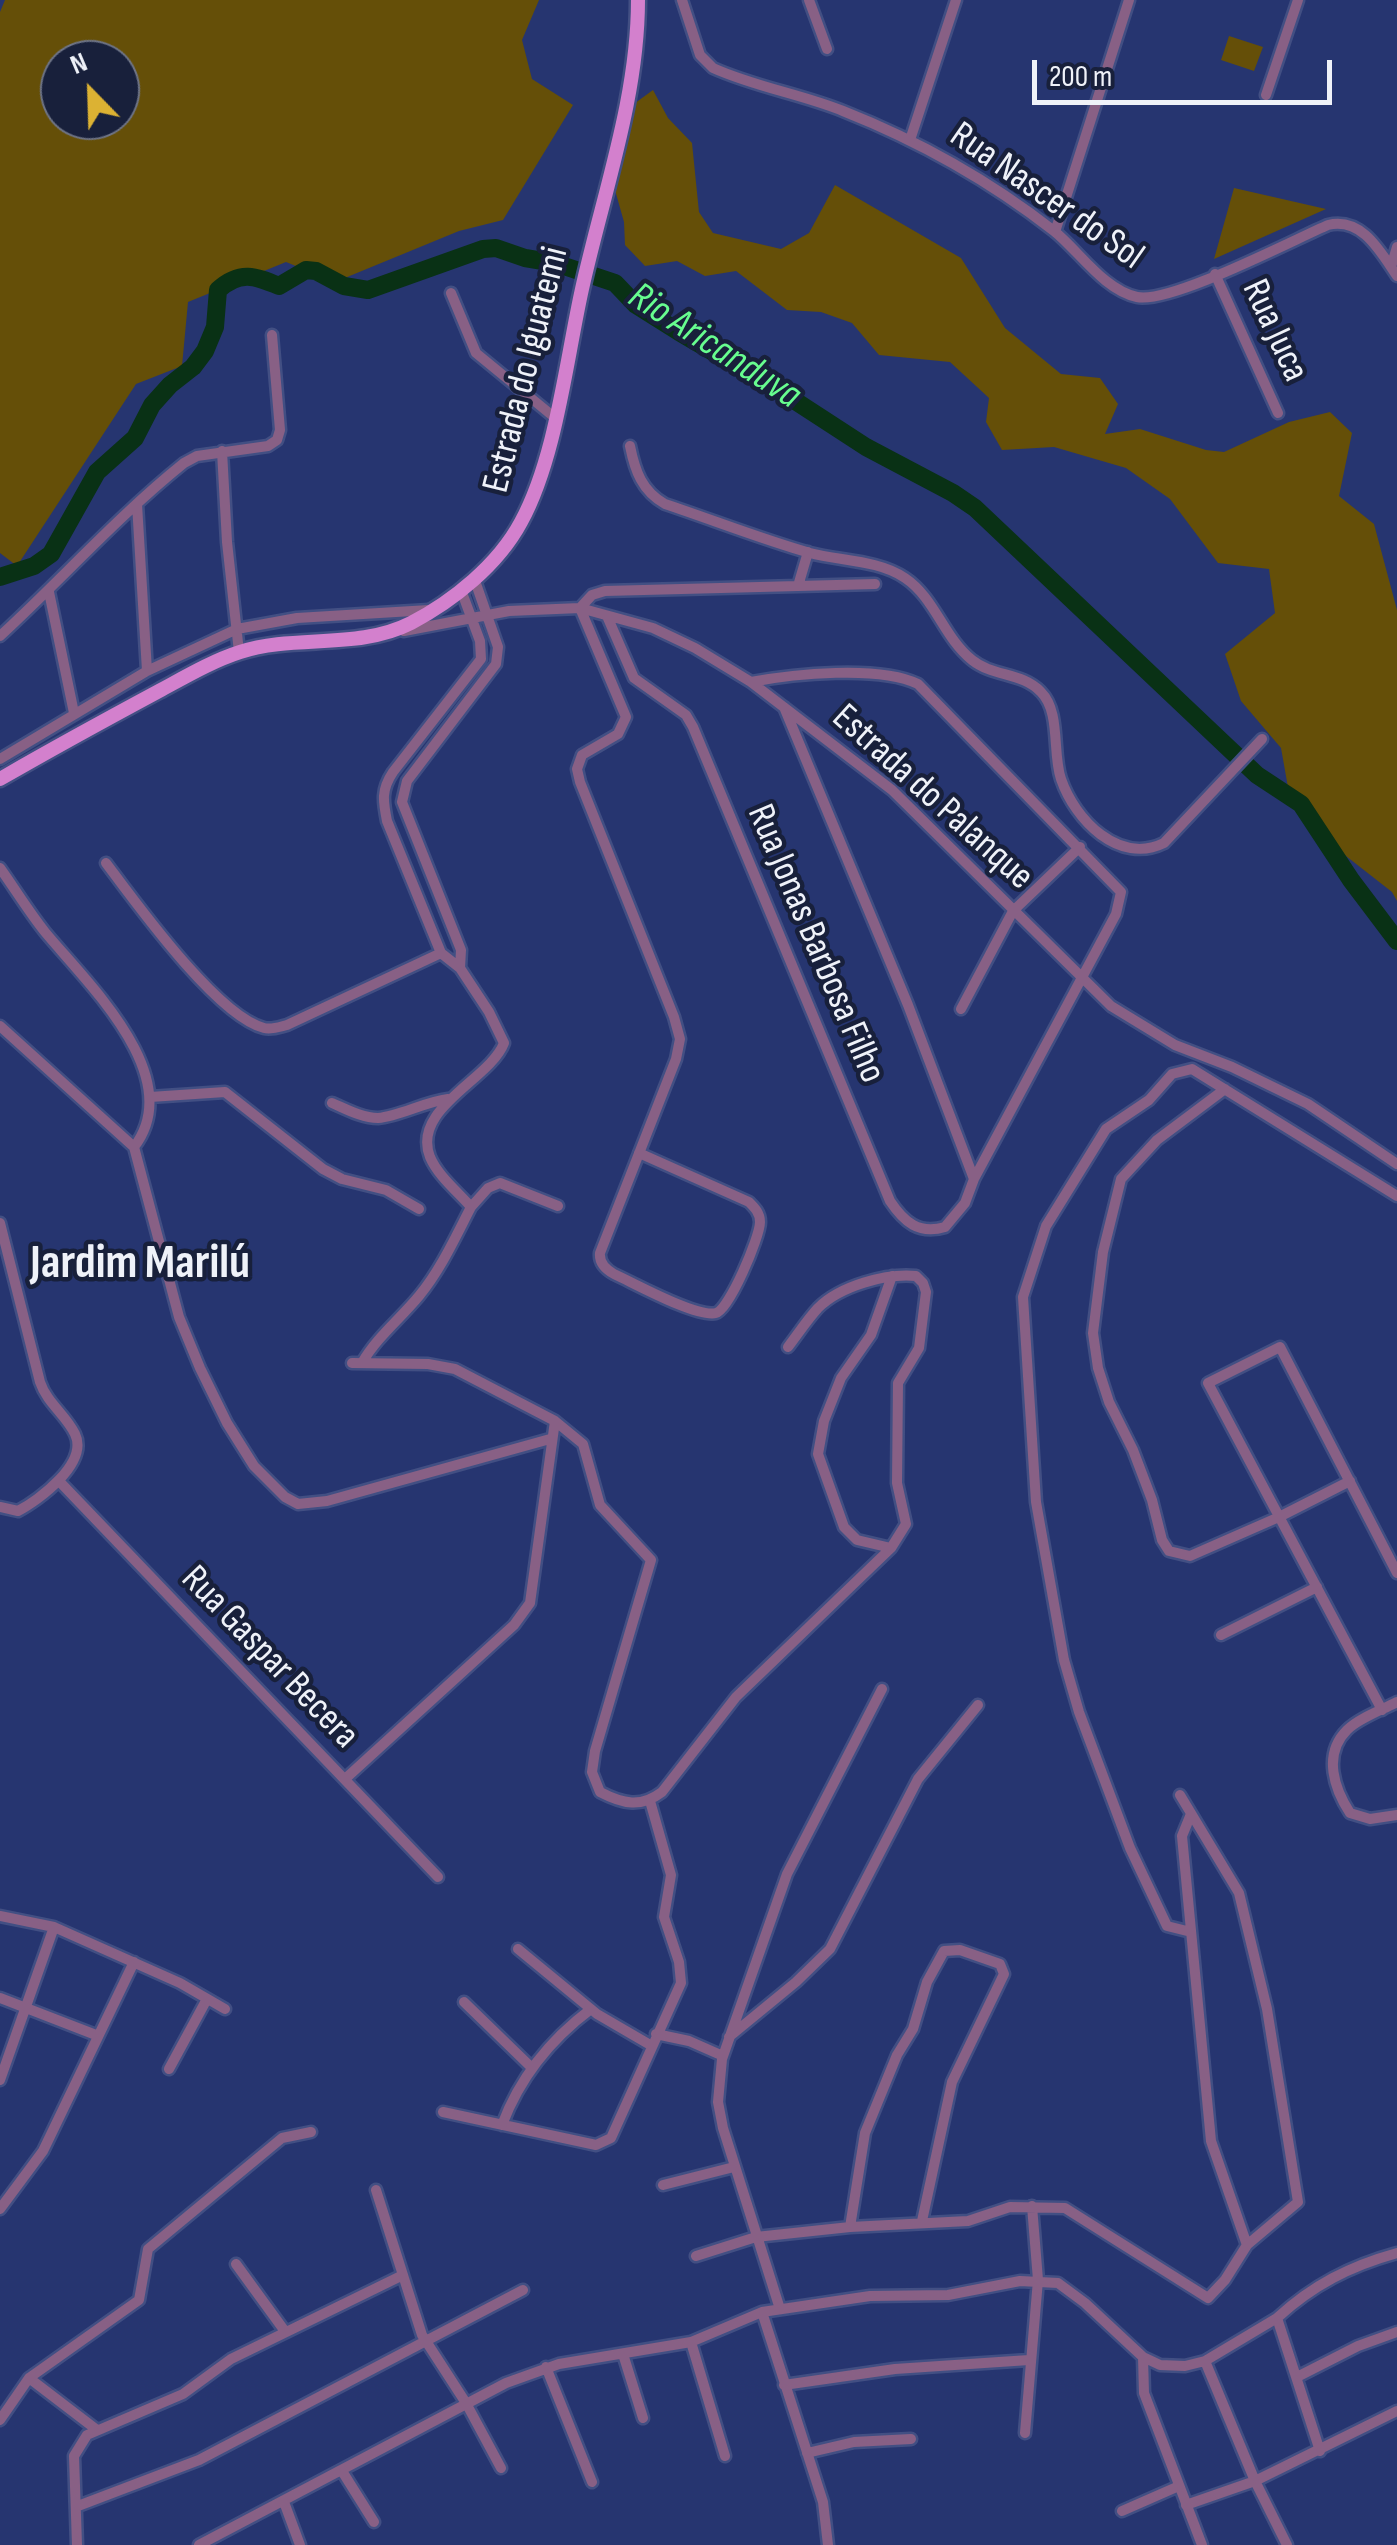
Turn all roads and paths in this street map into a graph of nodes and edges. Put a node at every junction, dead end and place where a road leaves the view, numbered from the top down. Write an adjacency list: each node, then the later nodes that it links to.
1 (638, 0): 17 (main road, Estrada do Iguatemi)
2 (682, 0): 9 (street, Rua Nascer do Sol)
3 (809, 0): 7 (street)
4 (956, 0): 9 (street)
5 (1129, 0): 10 (street)
6 (1298, 0): 8 (street)
7 (827, 49)
8 (1266, 95)
9 (910, 140): 10 (street, Rua Nascer do Sol)
10 (1055, 232): 13 (street, Rua Nascer do Sol)
11 (1397, 248): 12 (street)
12 (1394, 272): 13 (street, Rua Nascer do Sol)
13 (1215, 274): 16 (street, Rua Juca)
14 (451, 294): 17 (street)
15 (272, 335): 19 (street)
16 (1278, 412)
17 (554, 418): 22 (main road, Estrada do Iguatemi)
18 (630, 446): 21 (street)
19 (222, 451): 20 (street); 32 (street)
20 (138, 504): 26 (street); 36 (street)
21 (808, 552): 24 (street); 40 (street)
22 (474, 578): 25 (main road, Estrada do Iguatemi); 29 (street)
23 (875, 584): 24 (street)
24 (798, 586): 27 (street)
25 (462, 590): 28 (main road, Estrada do Iguatemi); 31 (street)
26 (49, 592): 34 (street); 39 (street)
27 (580, 608): 29 (street, Estrada do Palanque); 30 (street, Estrada do Palanque); 57 (street)
28 (433, 610): 32 (street); 33 (main road, Estrada do Iguatemi)
29 (489, 614): 31 (street, Estrada do Palanque); 48 (street)
30 (607, 616): 37 (street, Estrada do Palanque); 59 (street, Rua Jonas Barbosa Filho)
31 (474, 618): 33 (street, Estrada do Palanque); 47 (street)
32 (237, 629): 35 (street); 36 (street)
33 (382, 635): 35 (main road, Estrada do Iguatemi)
34 (0, 636)
35 (240, 652): 42 (main road, Estrada do Iguatemi)
36 (148, 671): 39 (street)
37 (751, 682): 38 (street, Estrada do Palanque); 43 (street)
38 (784, 706): 46 (street, Estrada do Palanque); 59 (street)
39 (74, 713): 41 (street)
40 (1262, 739)
41 (0, 759)
42 (0, 780)
43 (1080, 847): 46 (street); 49 (street, Rua Jonas Barbosa Filho)
44 (106, 864): 47 (street)
45 (0, 868): 53 (street)
46 (1013, 911): 49 (street, Estrada do Palanque); 50 (street)
47 (441, 952): 48 (street)
48 (460, 968): 54 (street)
49 (1082, 980): 58 (street, Estrada do Palanque); 59 (street, Rua Jonas Barbosa Filho)
50 (961, 1009)
51 (0, 1026): 56 (street)
52 (1224, 1089): 60 (street); 74 (street); 91 (street)
53 (150, 1097): 56 (street); 63 (street)
54 (448, 1099): 55 (street); 62 (street)
55 (332, 1103)
56 (134, 1147): 70 (street)
57 (639, 1153): 57 (street)
58 (1397, 1164)
59 (974, 1179)
60 (1397, 1196)
61 (558, 1206): 62 (street)
62 (471, 1207): 69 (street)
63 (420, 1209)
64 (0, 1223): 67 (street)
65 (0, 1272): 67 (street)
66 (892, 1276): 68 (street); 75 (street); 75 (street)
67 (14, 1285): 71 (street)
68 (788, 1347)
69 (555, 1420): 70 (street); 85 (street)
70 (550, 1440): 83 (street)
71 (59, 1481): 73 (street); 83 (street, Rua Gaspar Becera)
72 (1350, 1481): 74 (street); 74 (street); 76 (street)
73 (0, 1507)
74 (1280, 1517): 77 (street)
75 (891, 1548): 85 (street)
76 (1397, 1574)
77 (1317, 1587): 78 (street); 82 (street)
78 (1221, 1635)
79 (882, 1689): 101 (street)
80 (1397, 1702): 82 (street)
81 (978, 1705): 101 (street)
82 (1382, 1710): 87 (street)
83 (345, 1780): 88 (street, Rua Gaspar Becera)
84 (1180, 1795): 86 (street)
85 (650, 1801): 102 (street)
86 (1191, 1814): 91 (street); 118 (street)
87 (1397, 1815)
88 (438, 1877)
89 (0, 1916): 90 (street)
90 (54, 1927): 93 (street); 97 (street)
91 (1191, 1932): 118 (street)
92 (518, 1949): 99 (street)
93 (134, 1962): 95 (street); 100 (street)
94 (0, 1998): 97 (street)
95 (207, 1998): 98 (street); 105 (street)
96 (464, 2002): 104 (street)
97 (24, 2006): 100 (street); 106 (street)
98 (225, 2009)
99 (591, 2009): 102 (street); 104 (street)
100 (96, 2035): 114 (street)
101 (728, 2038): 103 (street)
102 (654, 2040): 103 (street); 108 (street)
103 (722, 2056): 110 (street)
104 (532, 2068): 108 (street)
105 (168, 2069)
106 (0, 2080)
107 (443, 2112): 108 (street)
108 (502, 2125)
109 (311, 2132): 138 (street)
110 (734, 2167): 111 (street); 117 (street)
111 (663, 2185)
112 (376, 2190): 122 (street)
113 (1032, 2206): 115 (street); 118 (street); 123 (street)
114 (0, 2209)
115 (922, 2221): 116 (street); 116 (street)
116 (850, 2226): 117 (street)
117 (756, 2237): 120 (street); 125 (street)
118 (1247, 2245)
119 (1397, 2252): 127 (street)
120 (696, 2256)
121 (236, 2264): 128 (street)
122 (402, 2275): 128 (street); 130 (street)
123 (1038, 2280): 125 (street); 133 (street); 134 (street)
124 (522, 2290): 130 (street)
125 (780, 2309): 126 (street)
126 (762, 2312): 131 (street); 139 (street)
127 (1276, 2318): 135 (street); 137 (street)
128 (284, 2330): 144 (street)
129 (1397, 2332): 137 (street)
130 (426, 2340): 140 (street); 157 (street)
131 (692, 2342): 132 (street); 149 (street)
132 (623, 2354): 136 (street); 142 (street)
133 (1143, 2357): 135 (street); 154 (street)
134 (1029, 2360): 139 (street); 145 (street)
135 (1205, 2361): 152 (street)
136 (546, 2368): 140 (street); 153 (street)
137 (1297, 2377): 147 (street)
138 (28, 2378): 143 (street); 144 (street)
139 (784, 2385): 148 (street)
140 (466, 2403): 150 (street); 151 (street)
141 (1397, 2411): 147 (street)
142 (642, 2418)
143 (0, 2420)
144 (97, 2430): 157 (street)
145 (1025, 2434)
146 (911, 2440): 148 (street)
147 (1320, 2451): 152 (street)
148 (807, 2453): 164 (street)
149 (725, 2456)
150 (501, 2468)
151 (342, 2471): 155 (street); 159 (street)
152 (1255, 2481): 156 (street); 165 (street)
153 (592, 2482)
154 (1178, 2486): 156 (street); 158 (street)
155 (284, 2502): 162 (street); 163 (street)
156 (1186, 2505): 160 (street)
157 (78, 2506): 161 (street)
158 (1122, 2511)
159 (374, 2522)
160 (1200, 2544)
161 (77, 2545)
162 (199, 2545)
163 (300, 2545)
164 (828, 2545)
165 (1287, 2545)

